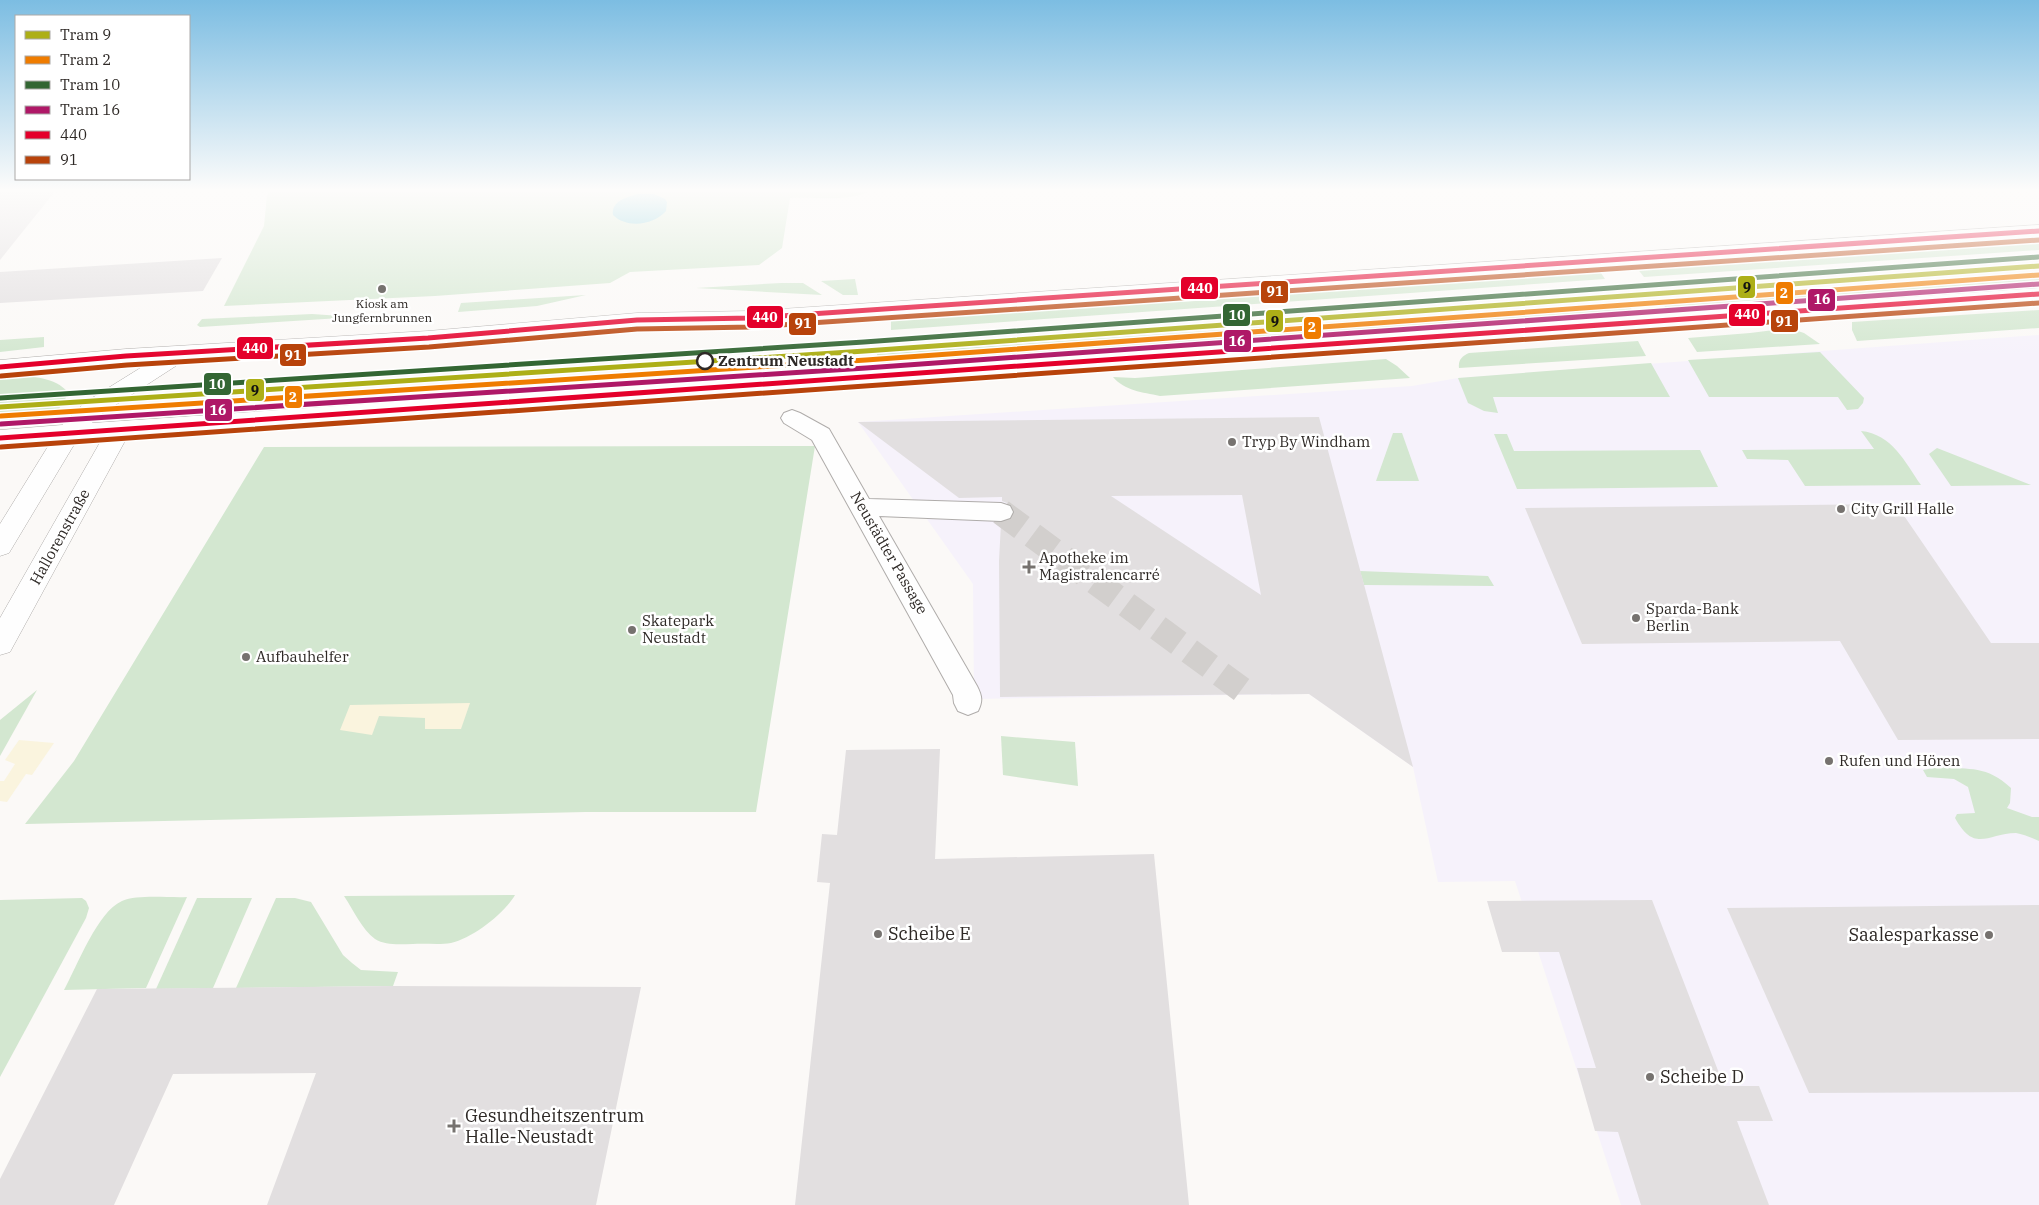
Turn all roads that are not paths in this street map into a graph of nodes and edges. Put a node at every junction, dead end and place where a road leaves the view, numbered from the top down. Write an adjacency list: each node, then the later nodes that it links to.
1 (1814, 246): 3 (main road)
2 (2039, 294): 8 (main road)
3 (178, 354): 4 (main road); 6 (main road)
4 (83, 360): 5 (main road); 6 (main road)
5 (0, 367)
6 (115, 394): 8 (main road); 9 (main road)
7 (792, 418): 11 (street, Neustädter Passage)
8 (119, 430): 9 (main road); 14 (main road, Hallorenstraße)
9 (69, 434): 10 (main road); 13 (main road)
10 (0, 438)
11 (863, 508): 12 (street); 15 (street, Neustädter Passage)
12 (1002, 512)
13 (0, 546)
14 (0, 644)
15 (968, 703)

